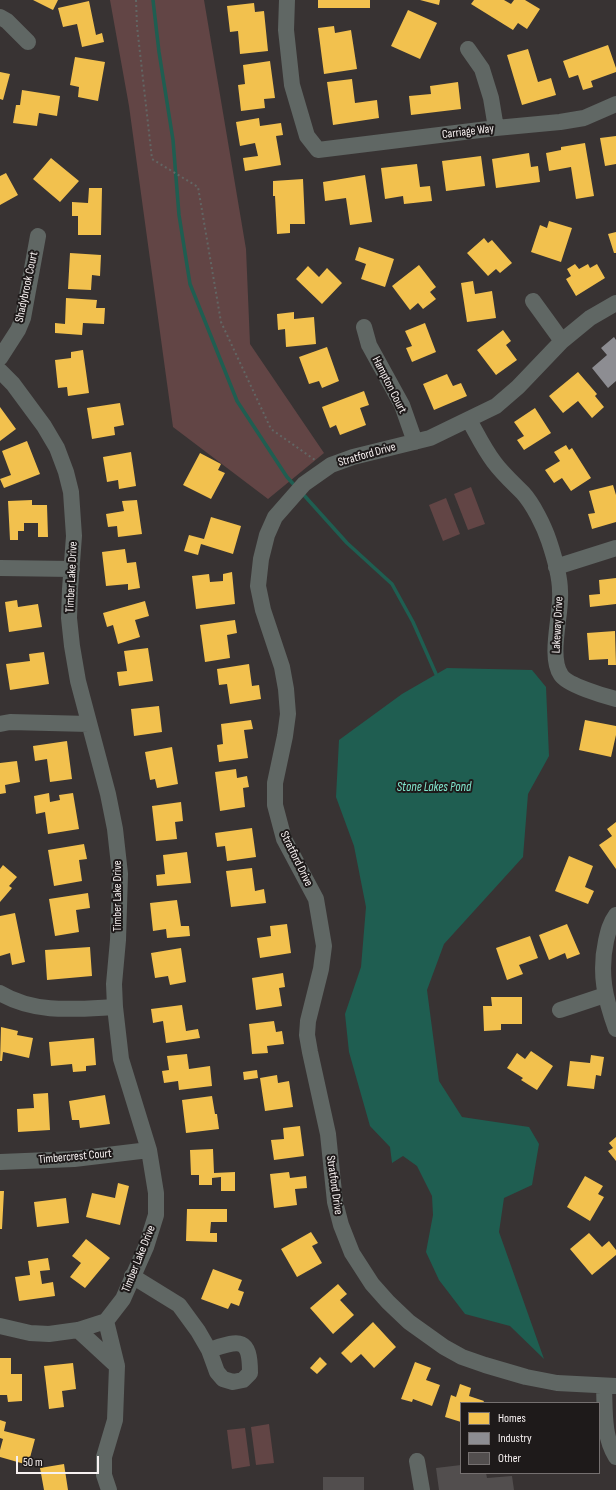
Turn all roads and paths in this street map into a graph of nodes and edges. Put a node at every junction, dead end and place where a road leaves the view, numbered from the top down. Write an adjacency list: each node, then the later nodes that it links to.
1 (136, 0): 17 (path)
2 (287, 0): 7 (street, Carriage Way)
3 (0, 17): 4 (street)
4 (28, 42)
5 (468, 49): 7 (street)
6 (616, 104): 7 (street, Carriage Way)
7 (496, 128)
8 (38, 236): 13 (street, Shadybrook Court)
9 (533, 301): 12 (street)
10 (616, 303): 12 (street, Stratford Drive)
11 (364, 327): 16 (street, Hampton Court)
12 (562, 341): 15 (street, Stratford Drive)
13 (0, 358)
14 (0, 371): 21 (street, Timber Lake Drive)
15 (469, 420): 16 (street, Stratford Drive); 19 (street, Lakeway Drive)
16 (415, 442): 17 (street, Stratford Drive)
17 (326, 468): 39 (street, Stratford Drive)
18 (616, 548): 19 (street)
19 (556, 567): 22 (street, Lakeway Drive)
20 (0, 568): 21 (street)
21 (72, 569): 24 (street, Timber Lake Drive)
22 (616, 699)
23 (0, 724): 24 (street)
24 (89, 724): 28 (street, Timber Lake Drive)
25 (616, 915): 27 (street)
26 (0, 993): 28 (street)
27 (605, 995): 29 (street); 30 (street)
28 (115, 1007): 31 (street, Timber Lake Drive)
29 (560, 1010)
30 (616, 1029)
31 (149, 1150): 32 (street, Timbercrest Court); 33 (street, Timber Lake Drive)
32 (0, 1162)
33 (132, 1276): 34 (street, Timber Lake Drive); 37 (street)
34 (106, 1321): 36 (street); 38 (street)
35 (0, 1326): 36 (street)
36 (78, 1330): 38 (street)
37 (209, 1350)
38 (117, 1366): 42 (street)
39 (610, 1386): 40 (street)
40 (616, 1457)
41 (417, 1461): 43 (street)
42 (109, 1490)
43 (422, 1490)

